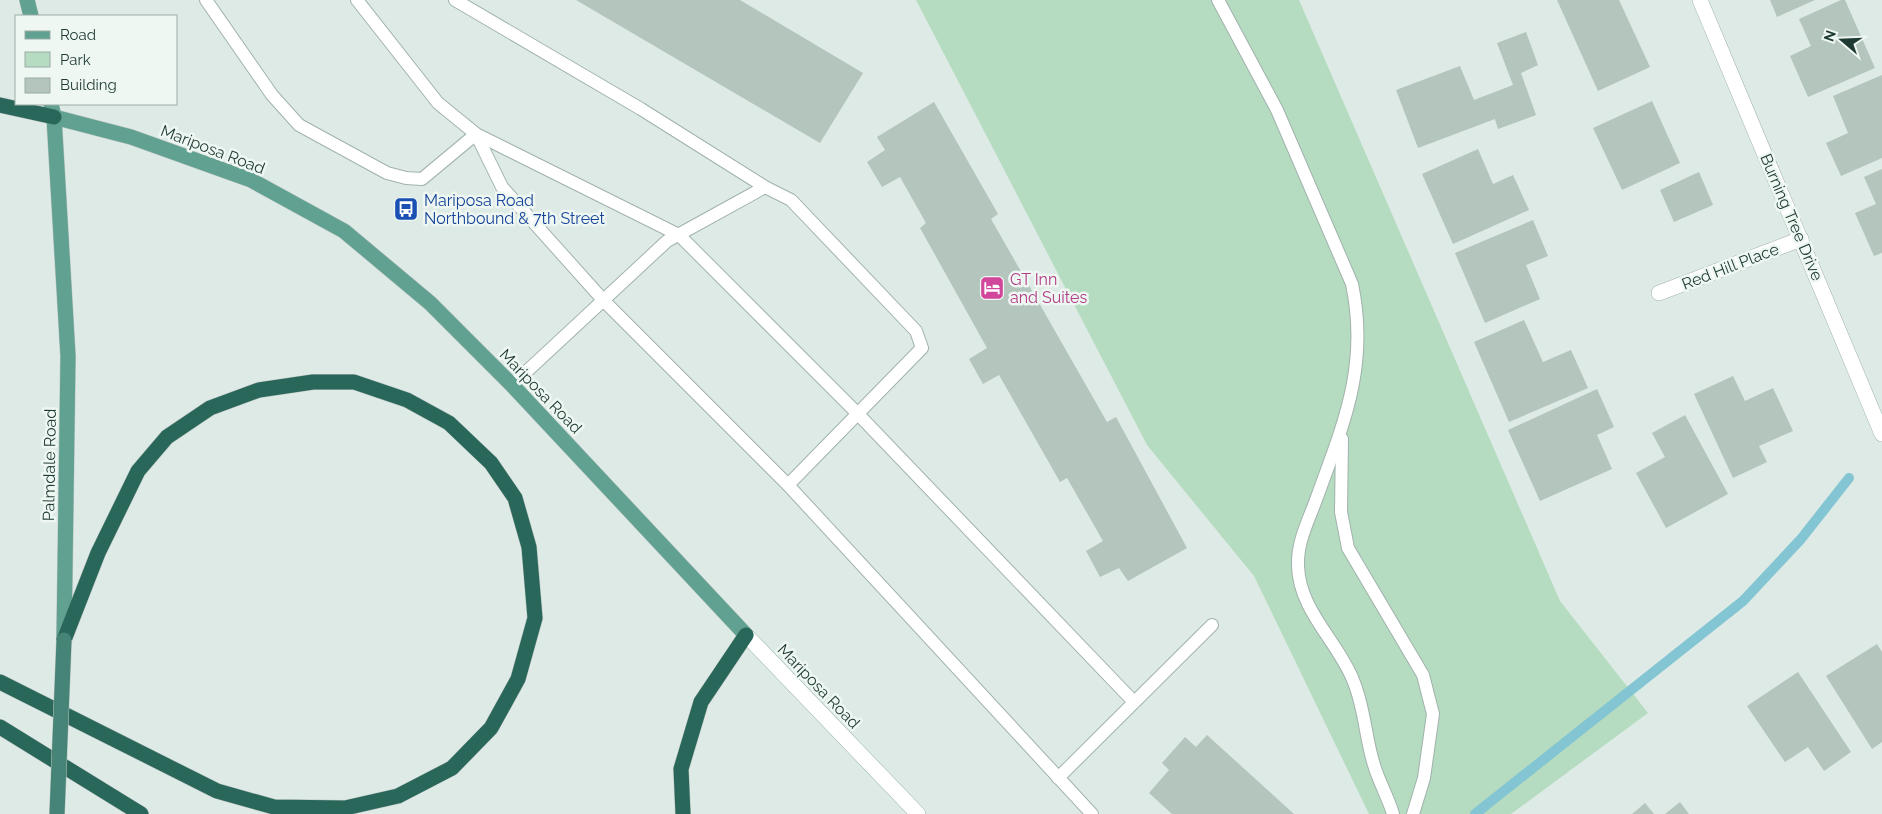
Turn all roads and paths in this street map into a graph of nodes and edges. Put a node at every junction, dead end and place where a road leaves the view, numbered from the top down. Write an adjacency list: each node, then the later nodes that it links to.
1 (27, 0): 7 (main road)
2 (206, 0): 10 (lane)
3 (357, 0): 10 (lane)
4 (455, 0): 11 (lane)
5 (1218, 0): 18 (lane)
6 (1700, 0): 13 (street, Burning Tree Drive)
7 (31, 15)
8 (0, 105): 9 (highway)
9 (52, 110): 16 (main road, Mariposa Road); 23 (main road, Palmdale Road)
10 (476, 134): 12 (lane); 15 (lane)
11 (765, 187): 12 (lane); 17 (lane)
12 (679, 235): 15 (lane); 17 (lane)
13 (1801, 239): 14 (street, Red Hill Place); 19 (street, Burning Tree Drive)
14 (1659, 293)
15 (604, 301): 16 (lane); 20 (lane)
16 (512, 385): 22 (main road, Mariposa Road)
17 (858, 414): 20 (lane); 25 (lane)
18 (1342, 429): 33 (lane); 34 (lane)
19 (1882, 434)
20 (788, 485): 27 (lane)
21 (1212, 625): 25 (lane)
22 (746, 635): 30 (highway); 31 (street, Mariposa Road)
23 (64, 640): 24 (highway); 28 (highway, Palmdale Road, bridge)
24 (0, 682)
25 (1134, 702): 27 (lane)
26 (0, 727): 29 (highway)
27 (1058, 778): 32 (lane)
28 (57, 814)
29 (141, 814)
30 (683, 814)
31 (918, 814)
32 (1092, 814)
33 (1393, 814)
34 (1413, 814)

